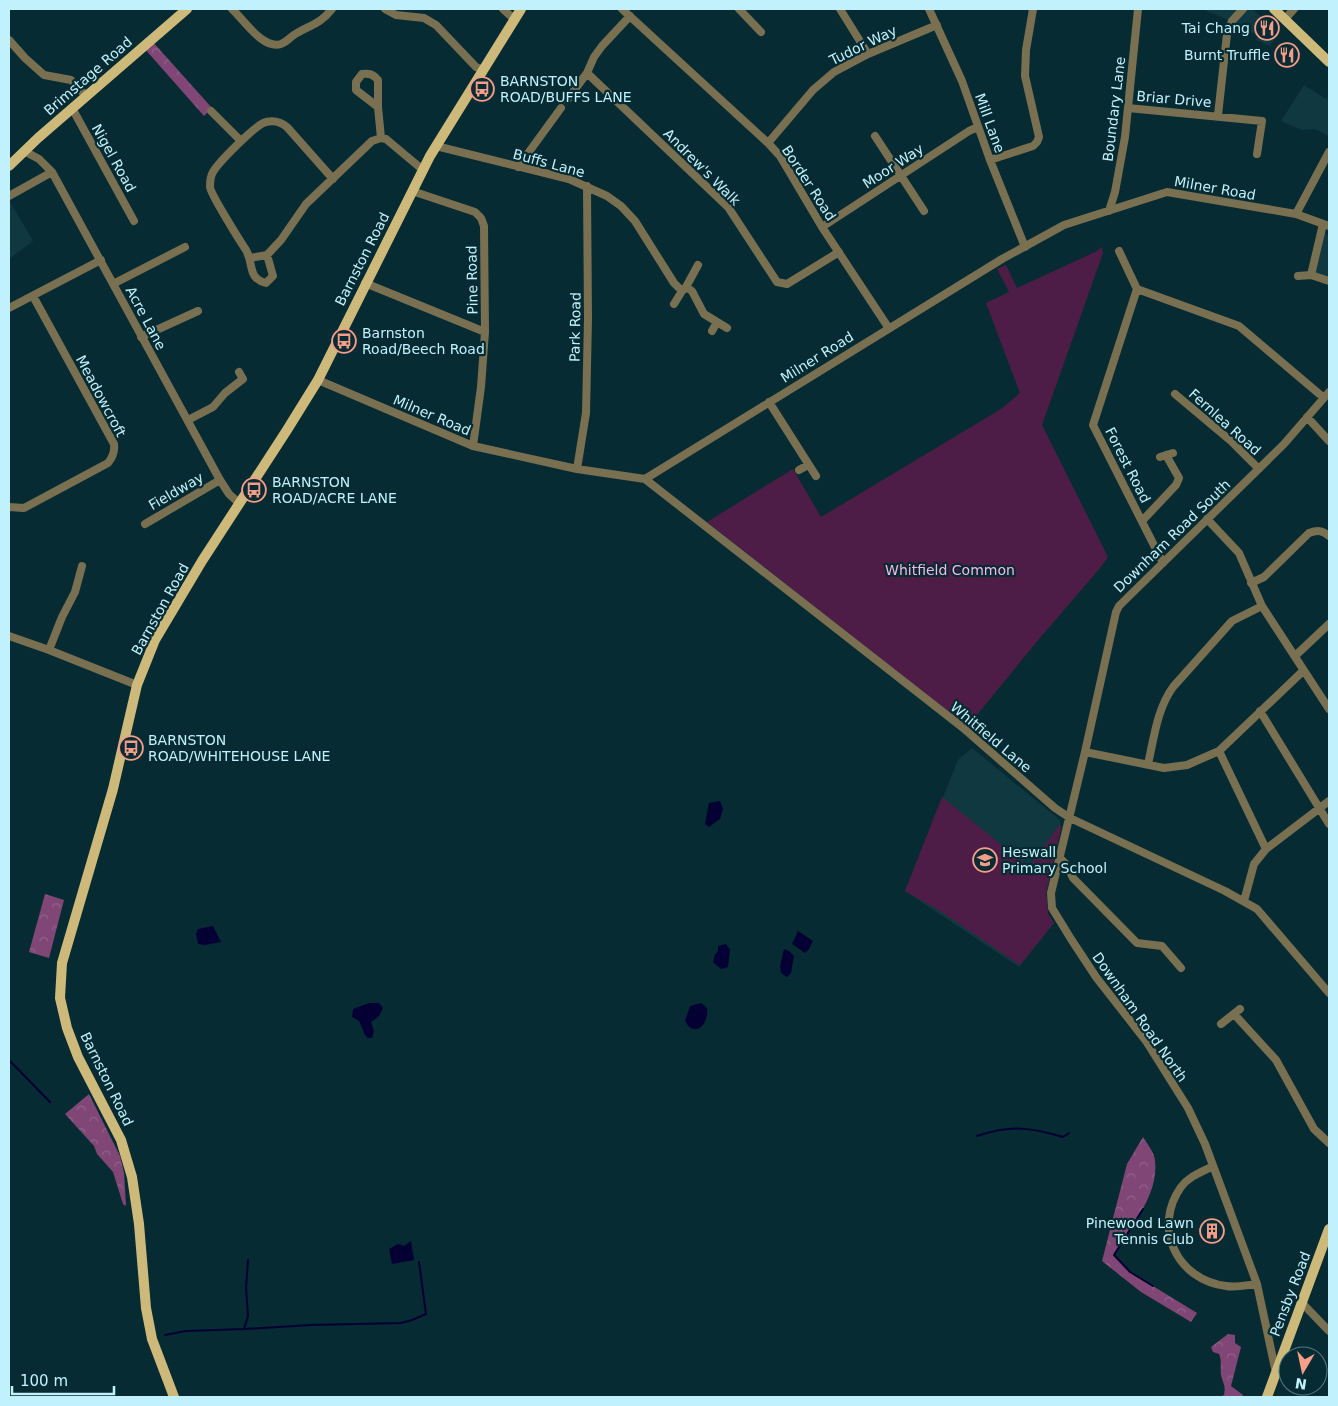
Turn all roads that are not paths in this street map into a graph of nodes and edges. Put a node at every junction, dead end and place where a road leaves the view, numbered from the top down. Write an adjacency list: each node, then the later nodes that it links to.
1 (187, 9): 26 (main road, Brimstage Road)
2 (232, 9): 3 (street)
3 (331, 9)
4 (385, 9): 24 (street)
5 (503, 9): 18 (street)
6 (521, 9): 18 (main road, Barnston Road)
7 (622, 9): 16 (street, Border Road)
8 (739, 9): 20 (street)
9 (840, 9): 22 (street)
10 (929, 9): 19 (street, Mill Lane)
11 (1034, 9): 43 (street)
12 (1138, 9): 31 (street, Boundary Lane)
13 (1243, 9): 33 (street, Briar Drive)
14 (1274, 9): 17 (main road)
15 (1294, 9): 17 (street)
16 (630, 16): 25 (street); 38 (street, Border Road)
17 (1285, 19): 23 (main road)
18 (515, 20): 24 (main road, Barnston Road)
19 (937, 25): 22 (street, Tudor Way); 34 (street, Mill Lane)
20 (762, 31)
21 (9, 40): 26 (street)
22 (868, 54): 38 (street, Tudor Way)
23 (1329, 62)
24 (483, 70): 39 (main road, Barnston Road)
25 (587, 72): 27 (street); 62 (street, Andrew's Walk)
26 (86, 96): 28 (main road, Brimstage Road)
27 (567, 100)
28 (72, 108): 40 (main road, Brimstage Road); 56 (street, Nigel Road)
29 (378, 108): 36 (street)
30 (561, 108): 45 (street)
31 (1128, 108): 33 (street, Briar Drive); 54 (street, Boundary Lane)
32 (211, 111): 37 (street)
33 (1218, 115): 42 (street, Briar Drive)
34 (978, 127): 43 (street, Mill Lane); 48 (street, Moor Way)
35 (875, 136): 48 (street)
36 (381, 138): 46 (street); 49 (street)
37 (241, 141): 49 (street); 64 (street)
38 (768, 143): 58 (street, Border Road)
39 (436, 146): 45 (street, Buffs Lane); 46 (main road, Barnston Road)
40 (24, 151): 44 (main road, Brimstage Road); 47 (street, Acre Lane)
41 (1329, 152): 55 (street)
42 (1257, 154)
43 (990, 160): 60 (street, Mill Lane)
44 (9, 166)
45 (518, 167): 50 (street, Buffs Lane)
46 (423, 170): 51 (main road, Barnston Road)
47 (52, 172): 52 (street); 65 (street, Acre Lane)
48 (902, 175): 53 (street); 58 (street, Moor Way)
49 (333, 179): 63 (street)
50 (587, 186): 72 (street, Buffs Lane); 95 (street, Park Road)
51 (412, 190): 70 (main road, Barnston Road); 82 (street, Pine Road)
52 (9, 196)
53 (924, 211)
54 (1109, 211): 55 (street, Milner Road); 60 (street, Milner Road)
55 (1296, 214): 57 (street, Milner Road)
56 (134, 220)
57 (1326, 225): 67 (street)
58 (822, 227): 62 (street, Border Road)
59 (185, 247): 71 (street)
60 (1025, 247): 79 (street, Milner Road)
61 (1119, 251): 73 (street)
62 (839, 252): 79 (street, Border Road)
63 (267, 255): 64 (street); 64 (street)
64 (250, 258)
65 (101, 260): 71 (street, Acre Lane); 74 (street)
66 (698, 265): 72 (street)
67 (1310, 275): 68 (street); 69 (street)
68 (1298, 276)
69 (1328, 281)
70 (365, 283): 82 (street); 85 (main road, Barnston Road)
71 (113, 284): 83 (street, Acre Lane)
72 (684, 289): 75 (street); 78 (street, Buffs Lane)
73 (1137, 290): 87 (street); 104 (street, Forest Road)
74 (33, 296): 76 (street); 102 (street, Meadowcroft)
75 (674, 304)
76 (9, 308)
77 (198, 311): 83 (street)
78 (717, 322): 80 (street, Buffs Lane); 81 (street)
79 (888, 327): 88 (street, Milner Road)
80 (727, 328)
81 (712, 331)
82 (485, 332): 92 (street, Pine Road)
83 (141, 337): 90 (street, Acre Lane)
84 (239, 372): 90 (street)
85 (318, 380): 92 (street, Milner Road); 101 (main road, Barnston Road)
86 (1175, 394): 96 (street, Fernlea Road)
87 (1327, 395): 89 (street, Downham Road South)
88 (769, 402): 94 (street); 99 (street, Milner Road)
89 (1307, 417): 91 (street); 96 (street, Downham Road South)
90 (188, 420): 100 (street, Acre Lane)
91 (1329, 441)
92 (473, 446): 95 (street, Milner Road)
93 (1166, 455): 104 (street)
94 (808, 465): 97 (street); 98 (street)
95 (577, 469): 99 (street, Milner Road)
96 (1259, 469): 103 (street, Downham Road South)
97 (799, 470)
98 (816, 476)
99 (645, 479): 124 (street, Whitfield Lane)
100 (220, 480): 101 (street, Acre Lane); 105 (street, Fieldway)
101 (240, 504): 116 (main road, Barnston Road)
102 (9, 507)
103 (1208, 519): 107 (street, Downham Road South); 109 (street)
104 (1142, 521): 107 (street, Forest Road)
105 (145, 524)
106 (1329, 536): 109 (street)
107 (1163, 564): 120 (street, Downham Road South)
108 (82, 566): 113 (street)
109 (1251, 584): 110 (street)
110 (1262, 606): 114 (street); 121 (street)
111 (1329, 624): 114 (street)
112 (9, 636): 113 (street)
113 (49, 650): 116 (street)
114 (1295, 656): 115 (street)
115 (1303, 671): 117 (street); 118 (street)
116 (137, 685): 139 (main road, Barnston Road)
117 (1329, 709)
118 (1260, 711): 119 (street); 123 (street)
119 (1219, 751): 121 (street); 126 (street)
120 (1085, 752): 121 (street); 124 (street, Downham Road South)
121 (1148, 764)
122 (1329, 800): 123 (street)
123 (1318, 808): 125 (street); 126 (street)
124 (1070, 818): 127 (street, Downham Road North); 128 (street, Whitfield Lane)
125 (1329, 824)
126 (1266, 850): 128 (street)
127 (1060, 858): 129 (street); 133 (street, Downham Road North)
128 (1244, 901): 130 (street, Whitfield Lane)
129 (1181, 968)
130 (1329, 993)
131 (1222, 1024): 132 (street)
132 (1329, 1143)
133 (1213, 1166): 135 (street, Downham Road North); 135 (street)
134 (1329, 1229): 136 (main road, Pensby Road)
135 (1257, 1284): 138 (street, Downham Road North)
136 (1302, 1303): 137 (street); 138 (main road, Pensby Road)
137 (1329, 1331)
138 (1276, 1374): 140 (main road, Pensby Road)
139 (174, 1397)
140 (1268, 1397)

